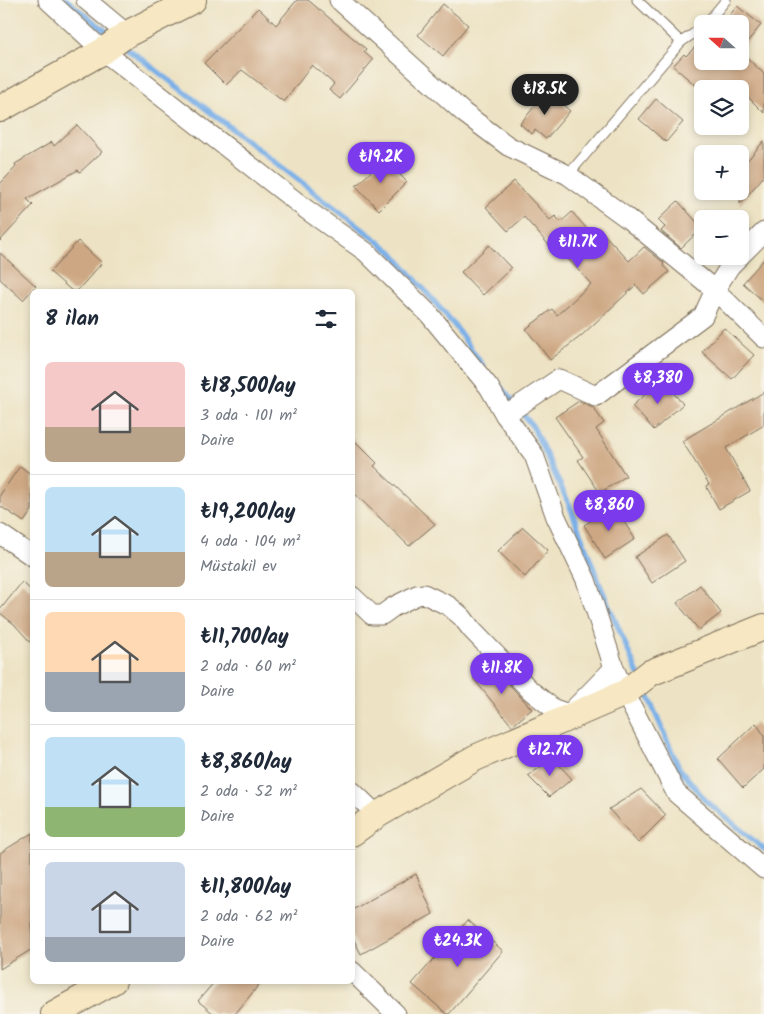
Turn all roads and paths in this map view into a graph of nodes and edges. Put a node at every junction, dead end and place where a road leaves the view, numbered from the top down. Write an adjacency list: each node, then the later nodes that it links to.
1 (48, 0): 11 (street)
2 (86, 0): 9 (street)
3 (193, 0): 9 (street)
4 (338, 0): 13 (street)
5 (637, 0): 10 (lane)
6 (726, 0): 7 (lane)
7 (714, 15)
8 (694, 33): 10 (lane)
9 (127, 34): 11 (street)
10 (681, 42): 13 (lane)
11 (103, 51): 12 (street); 19 (street)
12 (0, 109)
13 (568, 175): 17 (street)
14 (764, 232): 15 (street)
15 (749, 247)
16 (731, 265): 17 (street)
17 (715, 290): 18 (street); 19 (street)
18 (764, 338)
19 (513, 410): 24 (street)
20 (0, 534): 21 (street)
21 (30, 555)
22 (355, 599): 24 (street)
23 (764, 627): 25 (street)
24 (614, 668): 25 (street)
25 (625, 693): 27 (street); 29 (street)
26 (355, 794): 27 (street)
27 (378, 815): 28 (street)
28 (355, 831)
29 (764, 869)
30 (355, 974): 33 (street)
31 (108, 984): 32 (street)
32 (54, 1014)
33 (396, 1014)

